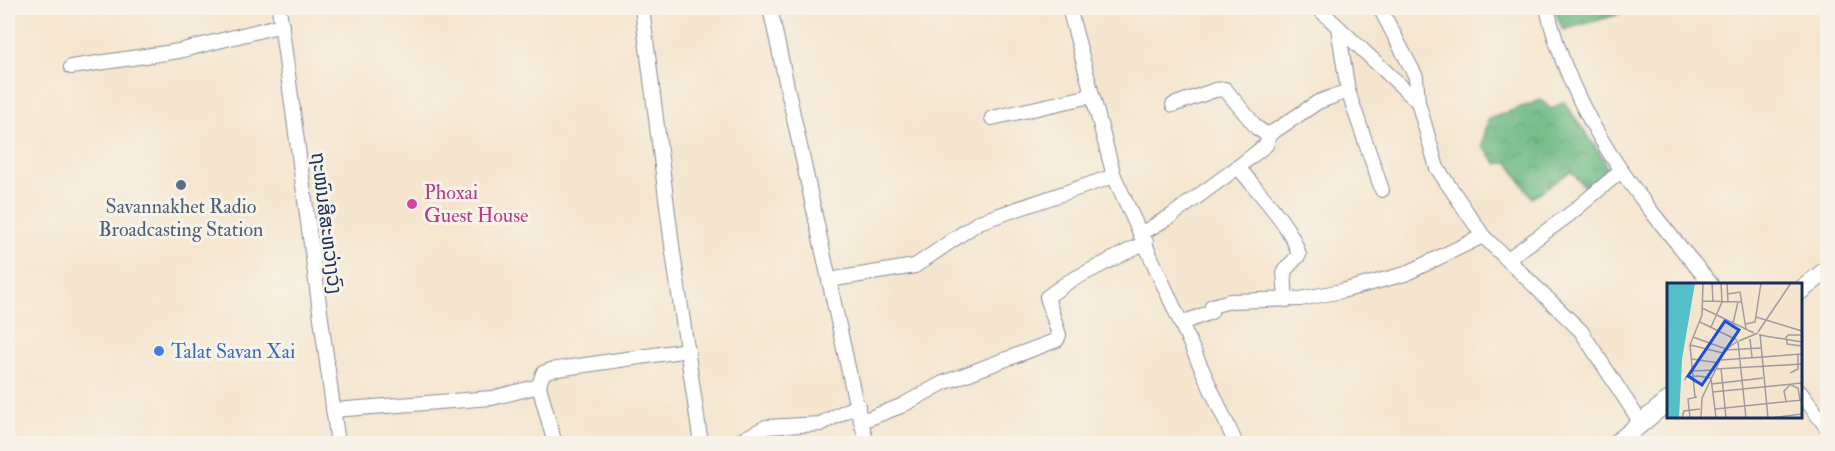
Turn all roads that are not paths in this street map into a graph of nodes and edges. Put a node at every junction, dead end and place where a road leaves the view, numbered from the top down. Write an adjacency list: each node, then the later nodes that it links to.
1 (279, 8): 8 (street, ຖະໜົນສີສະຫວ່າງວົງ)
2 (642, 8): 30 (street)
3 (770, 8): 25 (street)
4 (1069, 8): 12 (street)
5 (1318, 8): 9 (street)
6 (1380, 8): 13 (street)
7 (1547, 8): 18 (street)
8 (282, 25): 10 (street); 35 (street, ຖະໜົນສີສະຫວ່າງວົງ)
9 (1338, 27): 11 (street); 13 (street)
10 (71, 67)
11 (1348, 91): 16 (street); 20 (street)
12 (1091, 96): 15 (street); 19 (street)
13 (1418, 102): 21 (street)
14 (1173, 105): 16 (street)
15 (992, 118)
16 (1270, 133): 17 (street)
17 (1238, 167): 22 (street); 28 (street)
18 (1621, 171): 23 (street); 26 (street)
19 (1114, 176): 22 (street); 25 (street)
20 (1382, 190)
21 (1482, 236): 23 (street); 28 (street)
22 (1144, 238): 29 (street); 36 (street)
23 (1508, 259): 37 (street)
24 (1827, 269): 27 (main road)
25 (829, 280): 34 (street)
26 (1709, 283)
27 (1802, 289)
28 (1286, 300): 29 (street)
29 (1182, 322): 44 (street)
30 (688, 350): 31 (street); 41 (street)
31 (539, 386): 35 (street); 40 (street)
32 (1802, 395): 38 (street)
33 (1667, 402): 37 (main road)
34 (858, 405): 36 (street); 42 (street)
35 (333, 410): 39 (street, ຖະໜົນສີສະຫວ່າງວົງ)
36 (862, 421): 43 (street)
37 (1641, 423): 45 (main road)
38 (1827, 429)
39 (338, 444)
40 (555, 444)
41 (701, 444)
42 (734, 444)
43 (867, 444)
44 (1236, 444)
45 (1616, 444)

